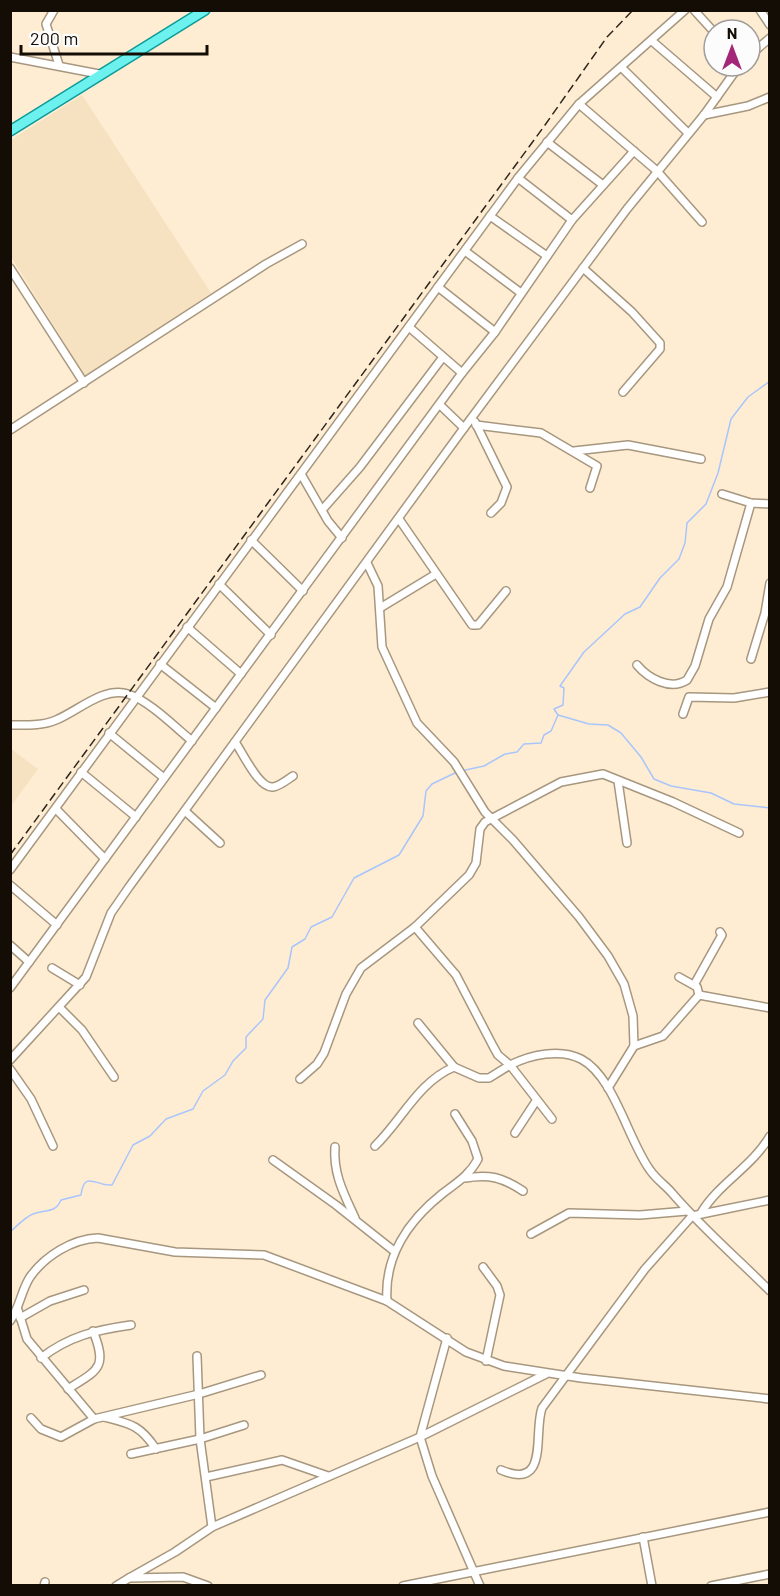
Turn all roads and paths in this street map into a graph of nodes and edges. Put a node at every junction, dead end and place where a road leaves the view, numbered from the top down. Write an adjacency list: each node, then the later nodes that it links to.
1 (54, 10): 8 (street)
2 (685, 10): 6 (street)
3 (760, 10): 5 (street)
4 (202, 12): 10 (main road)
5 (770, 25)
6 (652, 40): 9 (street); 12 (street)
7 (10, 57): 8 (street)
8 (59, 65): 10 (street)
9 (621, 68): 14 (street); 17 (street)
10 (99, 74): 16 (main road)
11 (730, 78): 12 (street)
12 (717, 97): 15 (street)
13 (770, 97): 15 (street)
14 (579, 104): 18 (street); 19 (street)
15 (704, 115): 17 (street)
16 (10, 131)
17 (688, 133): 20 (street)
18 (547, 142): 21 (street); 22 (street)
19 (634, 151): 20 (street); 22 (street)
20 (657, 171): 25 (street); 30 (street)
21 (518, 178): 23 (street); 24 (street)
22 (603, 185): 24 (street)
23 (490, 216): 27 (street); 28 (street)
24 (573, 220): 28 (street)
25 (702, 222)
26 (302, 244): 37 (street)
27 (465, 251): 31 (street); 32 (street)
28 (547, 256): 32 (street)
29 (10, 268): 37 (street)
30 (583, 268): 38 (street); 40 (street)
31 (438, 287): 33 (street); 34 (street)
32 (521, 293): 34 (street)
33 (409, 327): 35 (street); 46 (street)
34 (495, 332): 36 (street)
35 (443, 357): 36 (street); 51 (street)
36 (462, 373): 39 (street)
37 (84, 383): 43 (street)
38 (623, 392)
39 (440, 405): 42 (street); 54 (street)
40 (472, 417): 41 (street); 42 (street)
41 (476, 425): 44 (street); 52 (street)
42 (464, 428): 53 (street)
43 (10, 430)
44 (574, 451): 45 (street); 47 (street)
45 (701, 459)
46 (301, 474): 51 (street); 55 (street)
47 (590, 488)
48 (722, 494): 49 (street)
49 (751, 503): 50 (street); 69 (street)
50 (770, 504)
51 (322, 510): 54 (street)
52 (491, 513)
53 (399, 519): 56 (street); 57 (street)
54 (342, 538): 60 (street)
55 (251, 540): 59 (street); 60 (street)
56 (367, 562): 62 (street); 78 (street)
57 (436, 574): 61 (street); 62 (street)
58 (770, 583): 65 (street)
59 (219, 584): 63 (street); 64 (street)
60 (303, 591): 64 (street)
61 (506, 591)
62 (380, 608): 86 (street)
63 (187, 627): 66 (street); 68 (street)
64 (271, 635): 68 (street)
65 (751, 659)
66 (160, 664): 72 (street); 73 (street)
67 (637, 665): 69 (street)
68 (241, 674): 73 (street)
69 (687, 680): 71 (street)
70 (770, 692): 71 (street)
71 (691, 696): 74 (street)
72 (136, 697): 75 (street); 76 (street); 77 (street)
73 (216, 708): 77 (street)
74 (683, 714)
75 (10, 725)
76 (109, 734): 79 (street); 81 (street)
77 (192, 741): 81 (street)
78 (235, 742): 80 (street); 84 (street)
79 (81, 772): 83 (street); 85 (street)
80 (293, 776)
81 (164, 778): 85 (street)
82 (618, 781): 86 (street); 87 (street); 89 (street)
83 (56, 808): 90 (street); 91 (street)
84 (185, 811): 88 (street); 100 (street)
85 (136, 817): 90 (street)
86 (493, 820): 94 (street); 107 (street)
87 (739, 833)
88 (220, 843)
89 (627, 843)
90 (105, 859): 93 (street)
91 (10, 870)
92 (10, 885): 93 (street)
93 (57, 925): 97 (street)
94 (415, 927): 109 (street); 113 (street)
95 (720, 932): 101 (street)
96 (10, 945): 97 (street)
97 (29, 962): 102 (street)
98 (52, 968): 100 (street)
99 (678, 977): 101 (street)
100 (80, 985): 104 (street)
101 (694, 985): 103 (street)
102 (10, 988)
103 (699, 994): 105 (street); 107 (street)
104 (58, 1007): 108 (street); 112 (street)
105 (770, 1008)
106 (418, 1023): 110 (street)
107 (634, 1046): 114 (street)
108 (10, 1060)
109 (510, 1065): 110 (street); 114 (street); 115 (street)
110 (454, 1067): 121 (street)
111 (10, 1069): 120 (street)
112 (114, 1077)
113 (300, 1078)
114 (608, 1088): 127 (street)
115 (536, 1101): 117 (street); 118 (street)
116 (455, 1114): 124 (street)
117 (552, 1119)
118 (515, 1133)
119 (770, 1136): 128 (street)
120 (53, 1146)
121 (375, 1146)
122 (335, 1147): 129 (street)
123 (273, 1160): 129 (street)
124 (465, 1178): 125 (street); 131 (street)
125 (523, 1191)
126 (770, 1200): 128 (street)
127 (690, 1213): 128 (street); 130 (street); 134 (street); 146 (street)
128 (701, 1213)
129 (356, 1220): 131 (street)
130 (531, 1234)
131 (394, 1251): 135 (street)
132 (483, 1268): 143 (street)
133 (84, 1290): 136 (street)
134 (770, 1290)
135 (387, 1301): 136 (street); 140 (street)
136 (19, 1314): 137 (street); 142 (street)
137 (10, 1321)
138 (131, 1325): 139 (street)
139 (93, 1331): 142 (street); 147 (street)
140 (447, 1338): 143 (street); 153 (street)
141 (197, 1356): 148 (street)
142 (41, 1358): 147 (street)
143 (486, 1361): 144 (street)
144 (546, 1374): 146 (street); 153 (street)
145 (261, 1375): 148 (street)
146 (565, 1376): 149 (street); 157 (street)
147 (68, 1389): 151 (street)
148 (199, 1394): 151 (street); 154 (street)
149 (770, 1399)
150 (31, 1418): 151 (street)
151 (98, 1418): 155 (street)
152 (244, 1425): 154 (street)
153 (420, 1437): 158 (street); 163 (street)
154 (200, 1439): 155 (street); 159 (street)
155 (156, 1449): 156 (street)
156 (132, 1454)
157 (501, 1470)
158 (328, 1476): 159 (street); 161 (street)
159 (206, 1478): 161 (street)
160 (770, 1512): 162 (street)
161 (212, 1527): 166 (street)
162 (643, 1537): 163 (street); 172 (street)
163 (475, 1570): 170 (street); 171 (street)
164 (770, 1574): 173 (street)
165 (144, 1577): 166 (street); 168 (street); 169 (street)
166 (129, 1578): 167 (street)
167 (116, 1586)
168 (142, 1586)
169 (208, 1586)
170 (403, 1586)
171 (480, 1586)
172 (652, 1586)
173 (711, 1586)

